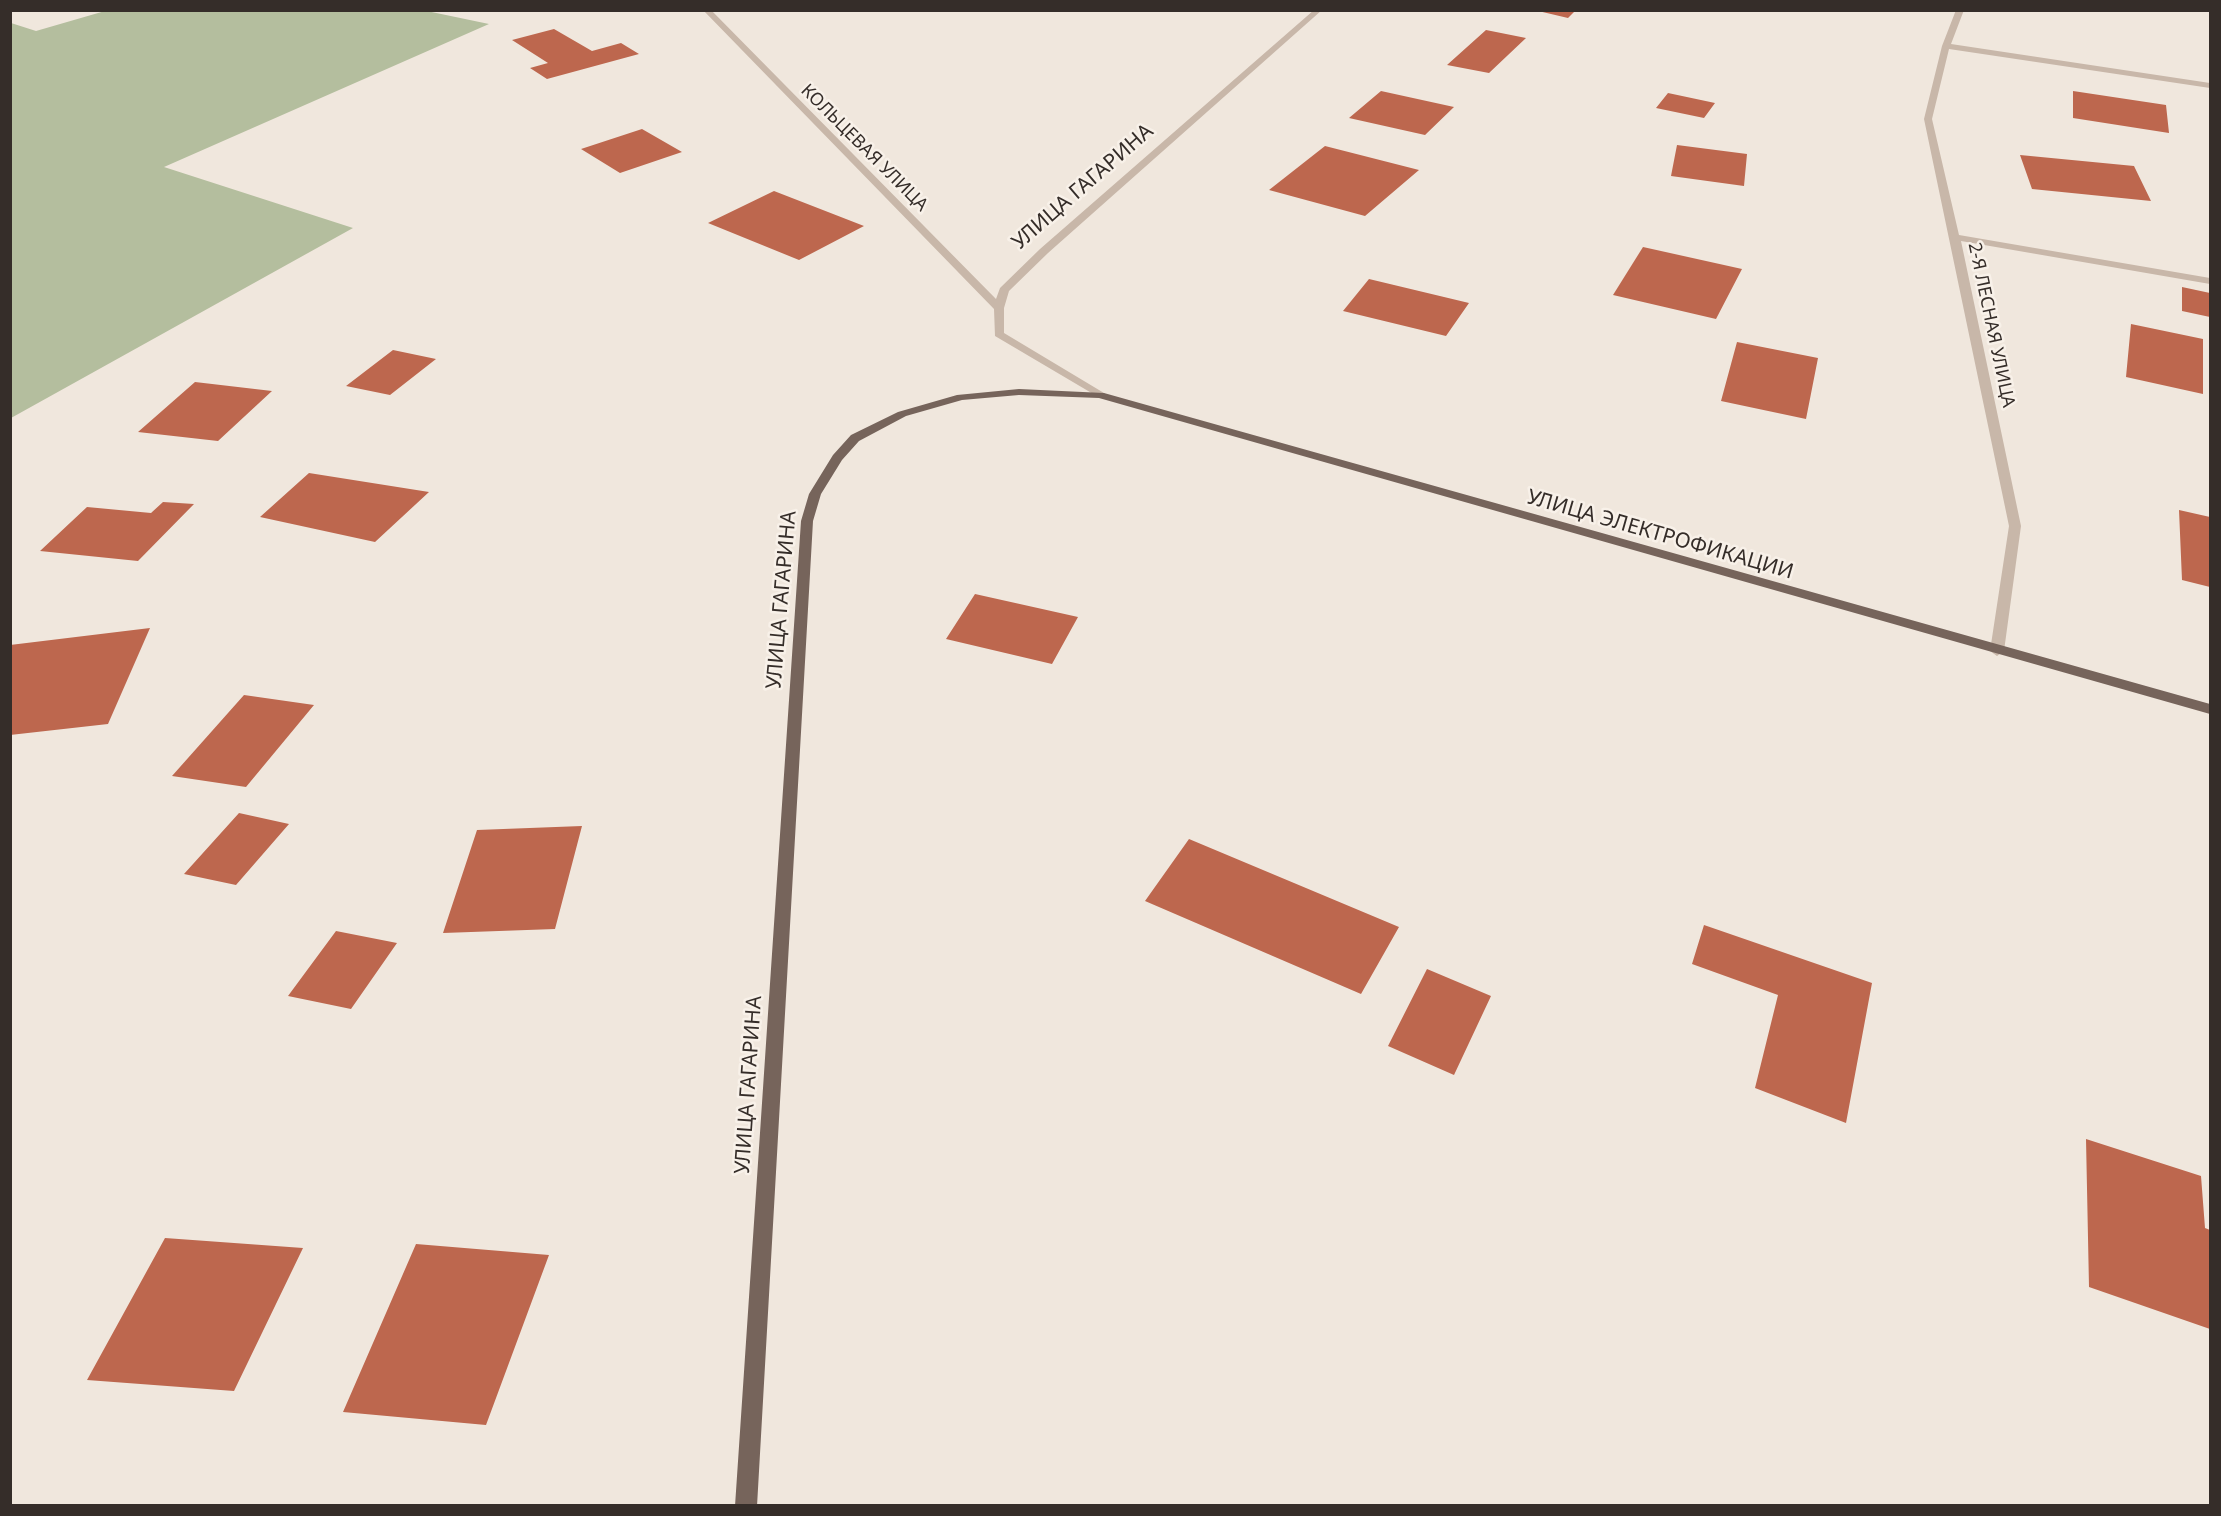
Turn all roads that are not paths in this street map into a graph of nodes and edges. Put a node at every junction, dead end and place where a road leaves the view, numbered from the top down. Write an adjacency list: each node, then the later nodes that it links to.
1 (706, 10): 8 (street, КОЛЬЦЕВАЯ УЛИЦА)
2 (1319, 10): 8 (street, УЛИЦА ГАГАРИНА)
3 (1960, 10): 4 (street, 2-Я ЛЕСНАЯ УЛИЦА)
4 (1946, 46): 5 (street); 6 (street, 2-Я ЛЕСНАЯ УЛИЦА)
5 (2211, 85)
6 (1955, 237): 7 (street); 10 (street, 2-Я ЛЕСНАЯ УЛИЦА)
7 (2211, 281)
8 (999, 308): 9 (street)
9 (1100, 395): 10 (main road, УЛИЦА ЭЛЕКТРОФИКАЦИИ); 12 (main road, УЛИЦА ГАГАРИНА)
10 (1997, 651): 11 (main road, УЛИЦА ЭЛЕКТРОФИКАЦИИ)
11 (2211, 709)
12 (746, 1506)

